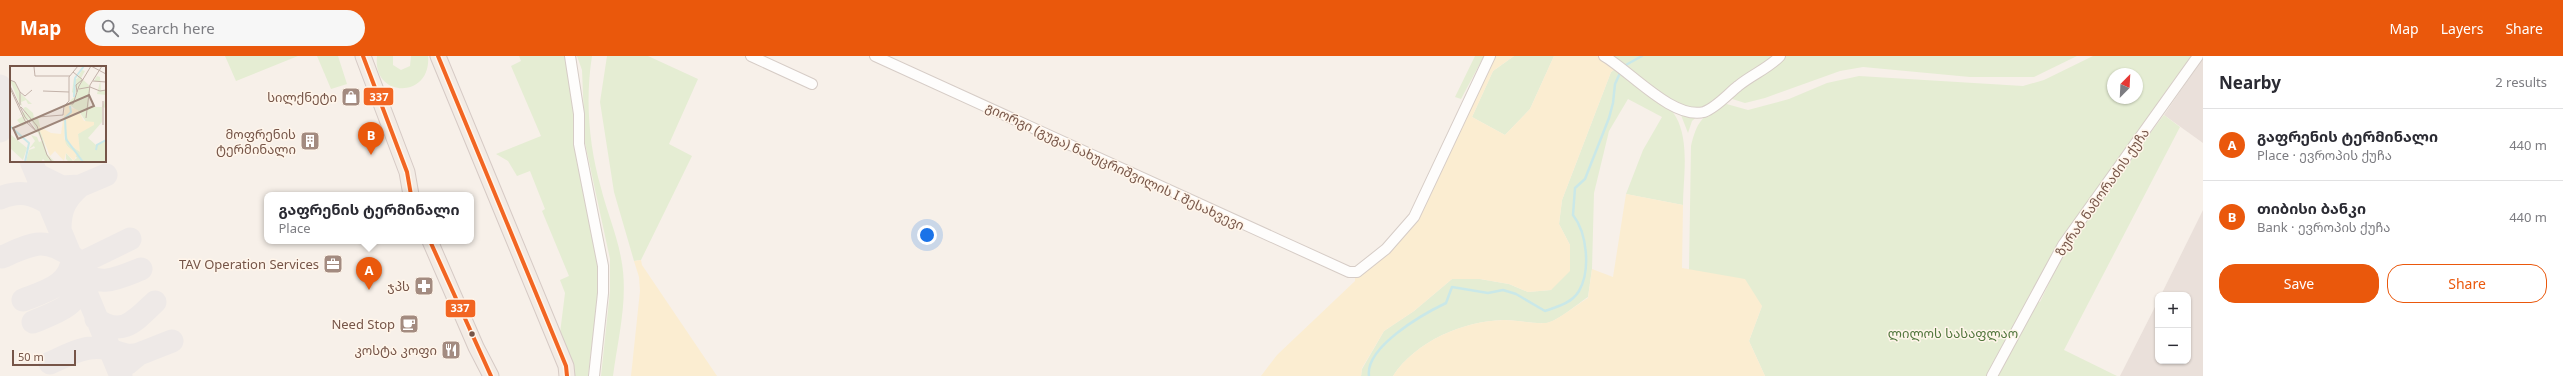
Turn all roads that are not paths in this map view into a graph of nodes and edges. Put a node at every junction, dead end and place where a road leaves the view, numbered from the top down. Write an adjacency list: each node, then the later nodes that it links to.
1 (363, 56): 11 (main road)
2 (372, 56): 11 (main road)
3 (438, 56): 16 (main road)
4 (570, 56): 17 (street)
5 (751, 56): 12 (street)
6 (875, 56): 7 (street, გიორგი (გუგა) ნახუცრიშვილის I შესახვევი)
7 (1490, 56)
8 (1604, 56): 9 (street)
9 (1780, 56)
10 (2198, 56): 18 (street, ზურაბ ნამორაძის ქუჩა)
11 (372, 80): 13 (main road)
12 (812, 84)
13 (410, 192)
14 (431, 244): 15 (main road)
15 (490, 376)
16 (567, 376)
17 (594, 376)
18 (1992, 376)

